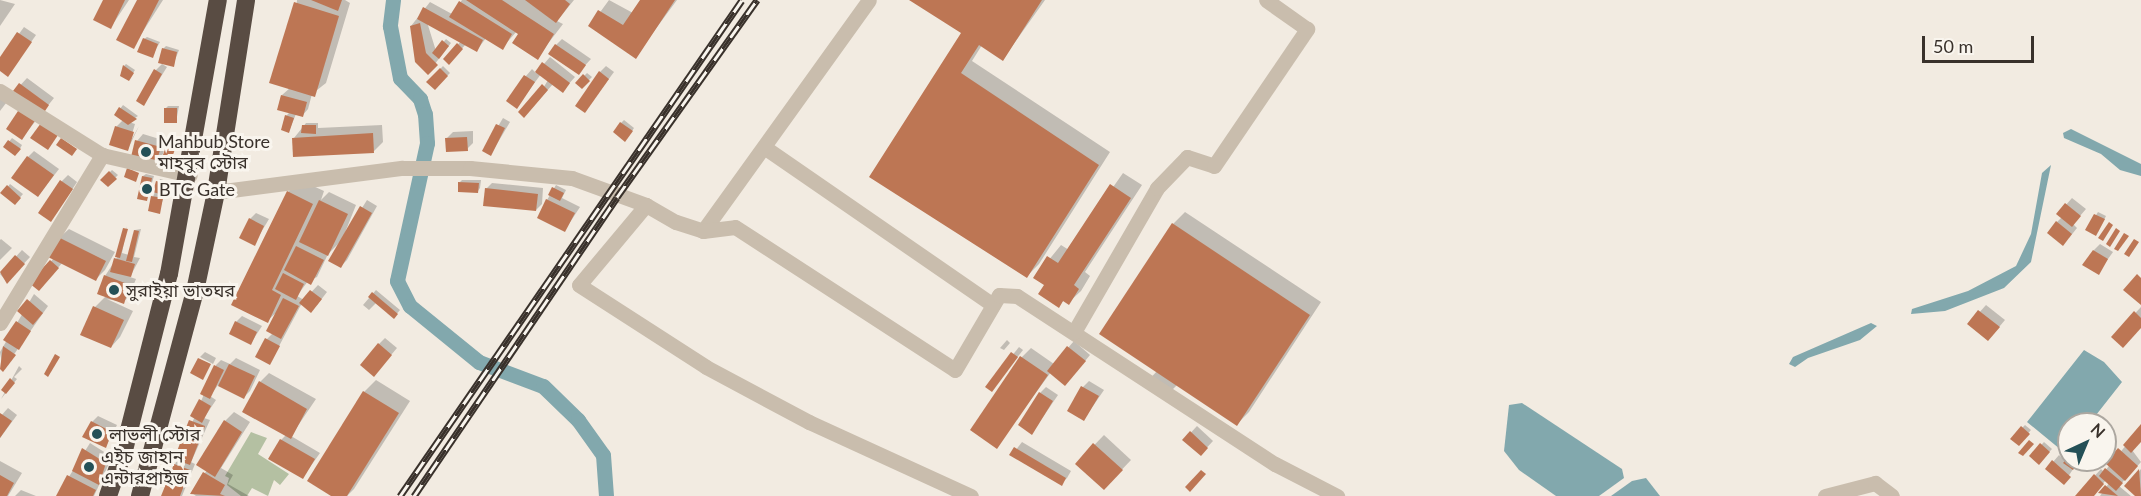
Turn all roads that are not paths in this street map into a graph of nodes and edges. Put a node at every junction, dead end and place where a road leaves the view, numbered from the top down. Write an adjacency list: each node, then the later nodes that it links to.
1 (218, 0): 8 (highway)
2 (246, 0): 9 (highway)
3 (869, 0): 6 (street)
4 (1266, 0): 14 (street)
5 (0, 92): 7 (street)
6 (764, 147): 11 (street); 12 (street)
7 (102, 155): 8 (street); 13 (street)
8 (190, 175): 15 (highway)
9 (216, 192): 10 (street); 16 (highway)
10 (646, 205): 11 (street); 17 (street)
11 (703, 231): 12 (street)
12 (993, 305): 14 (street)
13 (0, 323)
14 (1074, 332): 18 (street)
15 (108, 496)
16 (140, 496)
17 (971, 496)
18 (1337, 496)
19 (1825, 496): 20 (street)
20 (1892, 496)

